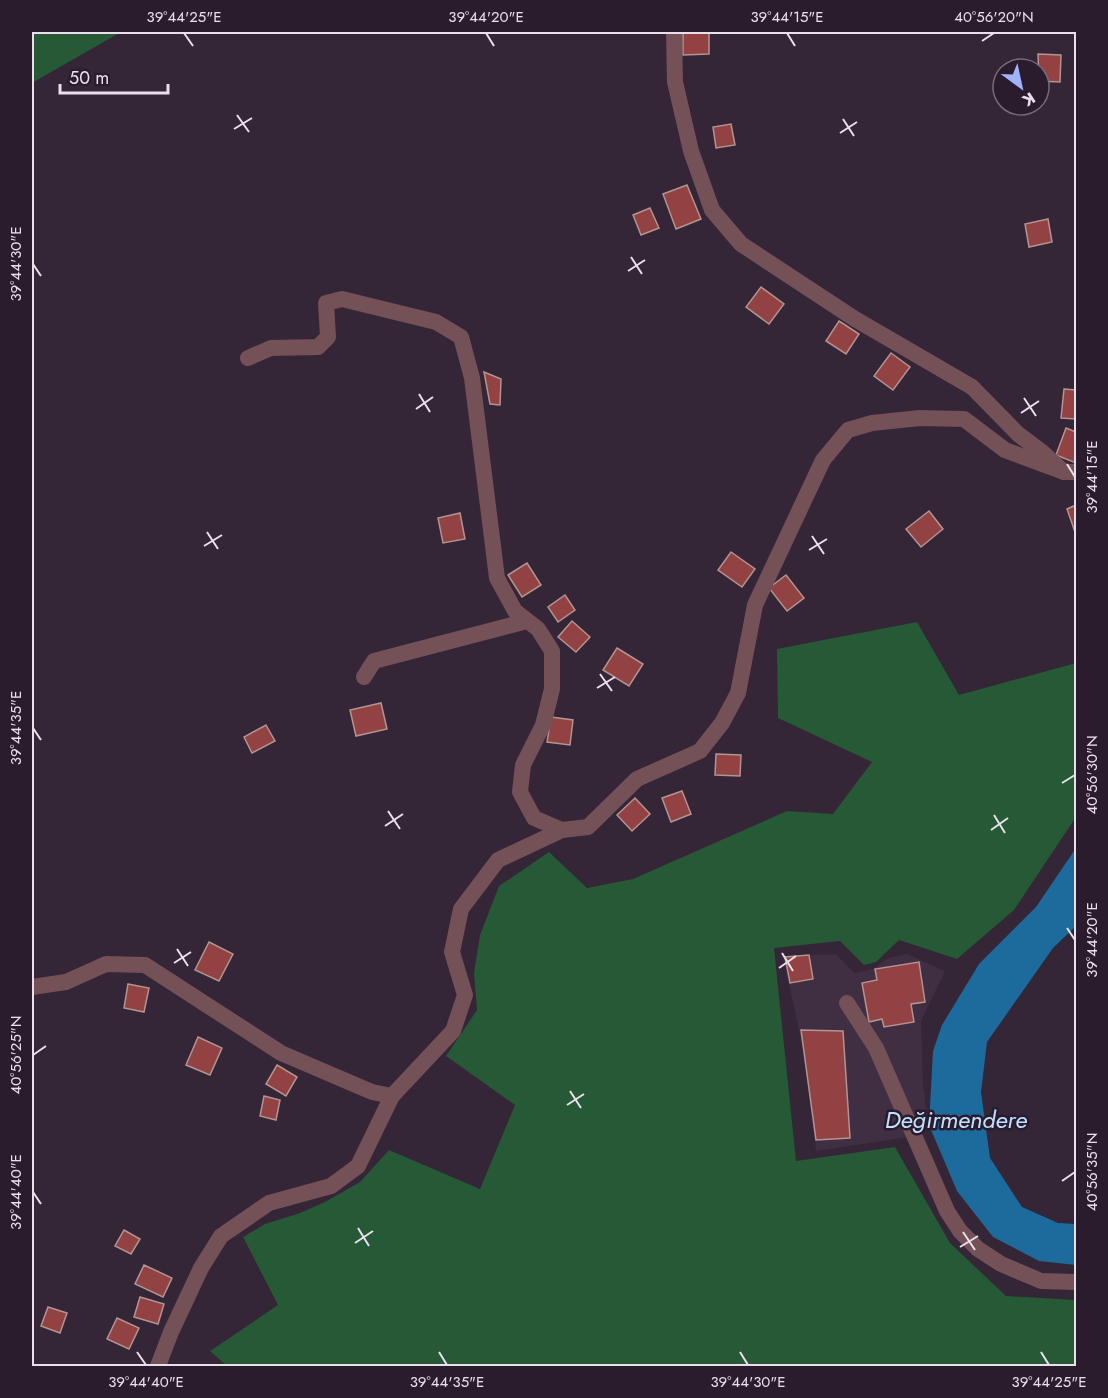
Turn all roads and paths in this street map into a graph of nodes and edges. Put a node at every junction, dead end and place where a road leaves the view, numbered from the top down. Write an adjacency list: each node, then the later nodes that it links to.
1 (674, 32): 3 (street)
2 (248, 358): 4 (street)
3 (1070, 472): 6 (street)
4 (527, 621): 5 (street); 6 (street)
5 (364, 677)
6 (562, 830): 9 (street)
7 (32, 987): 9 (street)
8 (847, 1003): 10 (street)
9 (392, 1096): 11 (street)
10 (1077, 1282)
11 (158, 1366)

